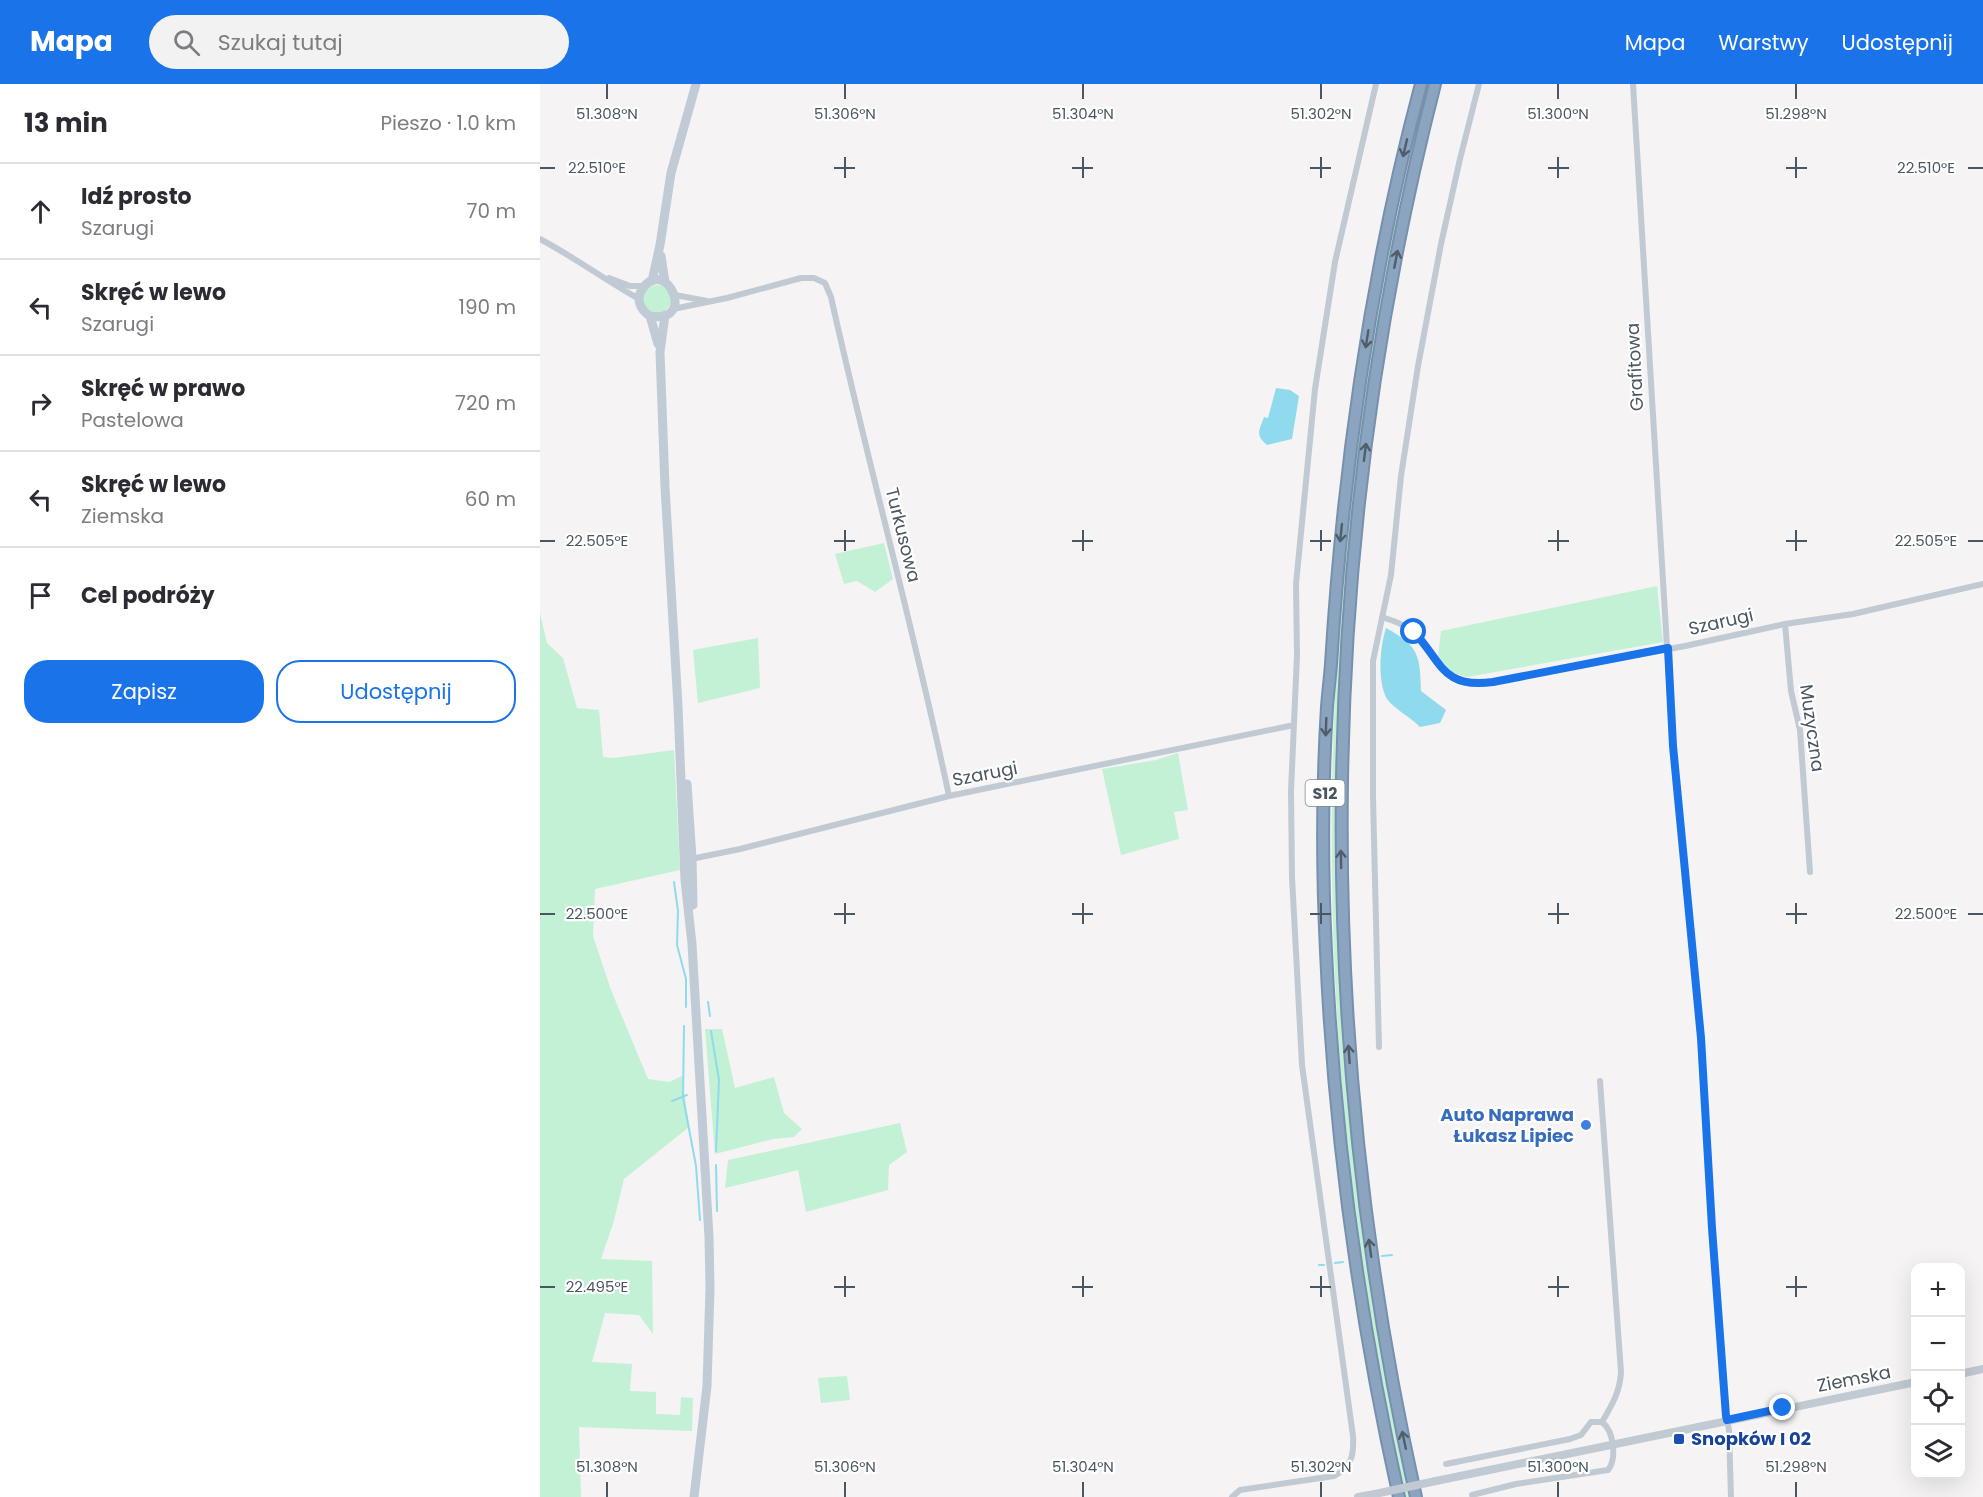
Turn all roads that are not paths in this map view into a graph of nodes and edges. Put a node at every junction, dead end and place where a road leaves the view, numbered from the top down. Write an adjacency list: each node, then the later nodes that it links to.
1 (696, 84): 8 (main road)
2 (1376, 84): 22 (street)
3 (1421, 84): 39 (highway, S12, one-way to 39)
4 (1435, 84): 40 (highway, S12, one-way to 4)
5 (1479, 84): 19 (street)
6 (1633, 84): 21 (street, Grafitowa)
7 (540, 239): 9 (street)
8 (660, 245): 10 (main road); 11 (main road)
9 (597, 273): 11 (street); 13 (street)
10 (665, 282): 11 (main road); 12 (main road)
11 (648, 284): 13 (main road)
12 (675, 295): 14 (street); 15 (main road)
13 (639, 299): 16 (main road)
14 (710, 302): 15 (street); 23 (street, Turkusowa)
15 (669, 312): 16 (main road); 17 (main road)
16 (651, 316): 17 (main road)
17 (660, 352): 24 (main road)
18 (1983, 584): 20 (street, Szarugi)
19 (1382, 617): 21 (street, Szarugi); 26 (street)
20 (1785, 624): 21 (street, Szarugi); 25 (street, Muzyczna)
21 (1668, 648): 31 (street, Grafitowa)
22 (1294, 725): 23 (street, Szarugi); 37 (street)
23 (949, 796): 24 (street, Szarugi)
24 (688, 859): 36 (main road)
25 (1810, 872)
26 (1379, 1047)
27 (1600, 1081): 32 (street)
28 (1983, 1369): 29 (street)
29 (1965, 1373)
30 (1911, 1383): 31 (street, Ziemska)
31 (1727, 1420): 33 (street, Ziemska); 41 (street, Grafitowa)
32 (1602, 1422): 33 (street); 34 (street)
33 (1611, 1444): 35 (street); 38 (street, Ziemska, bridge)
34 (1446, 1464)
35 (1472, 1495)
36 (694, 1497)
37 (1232, 1497)
38 (1358, 1497)
39 (1399, 1497)
40 (1416, 1497)
41 (1731, 1497)

